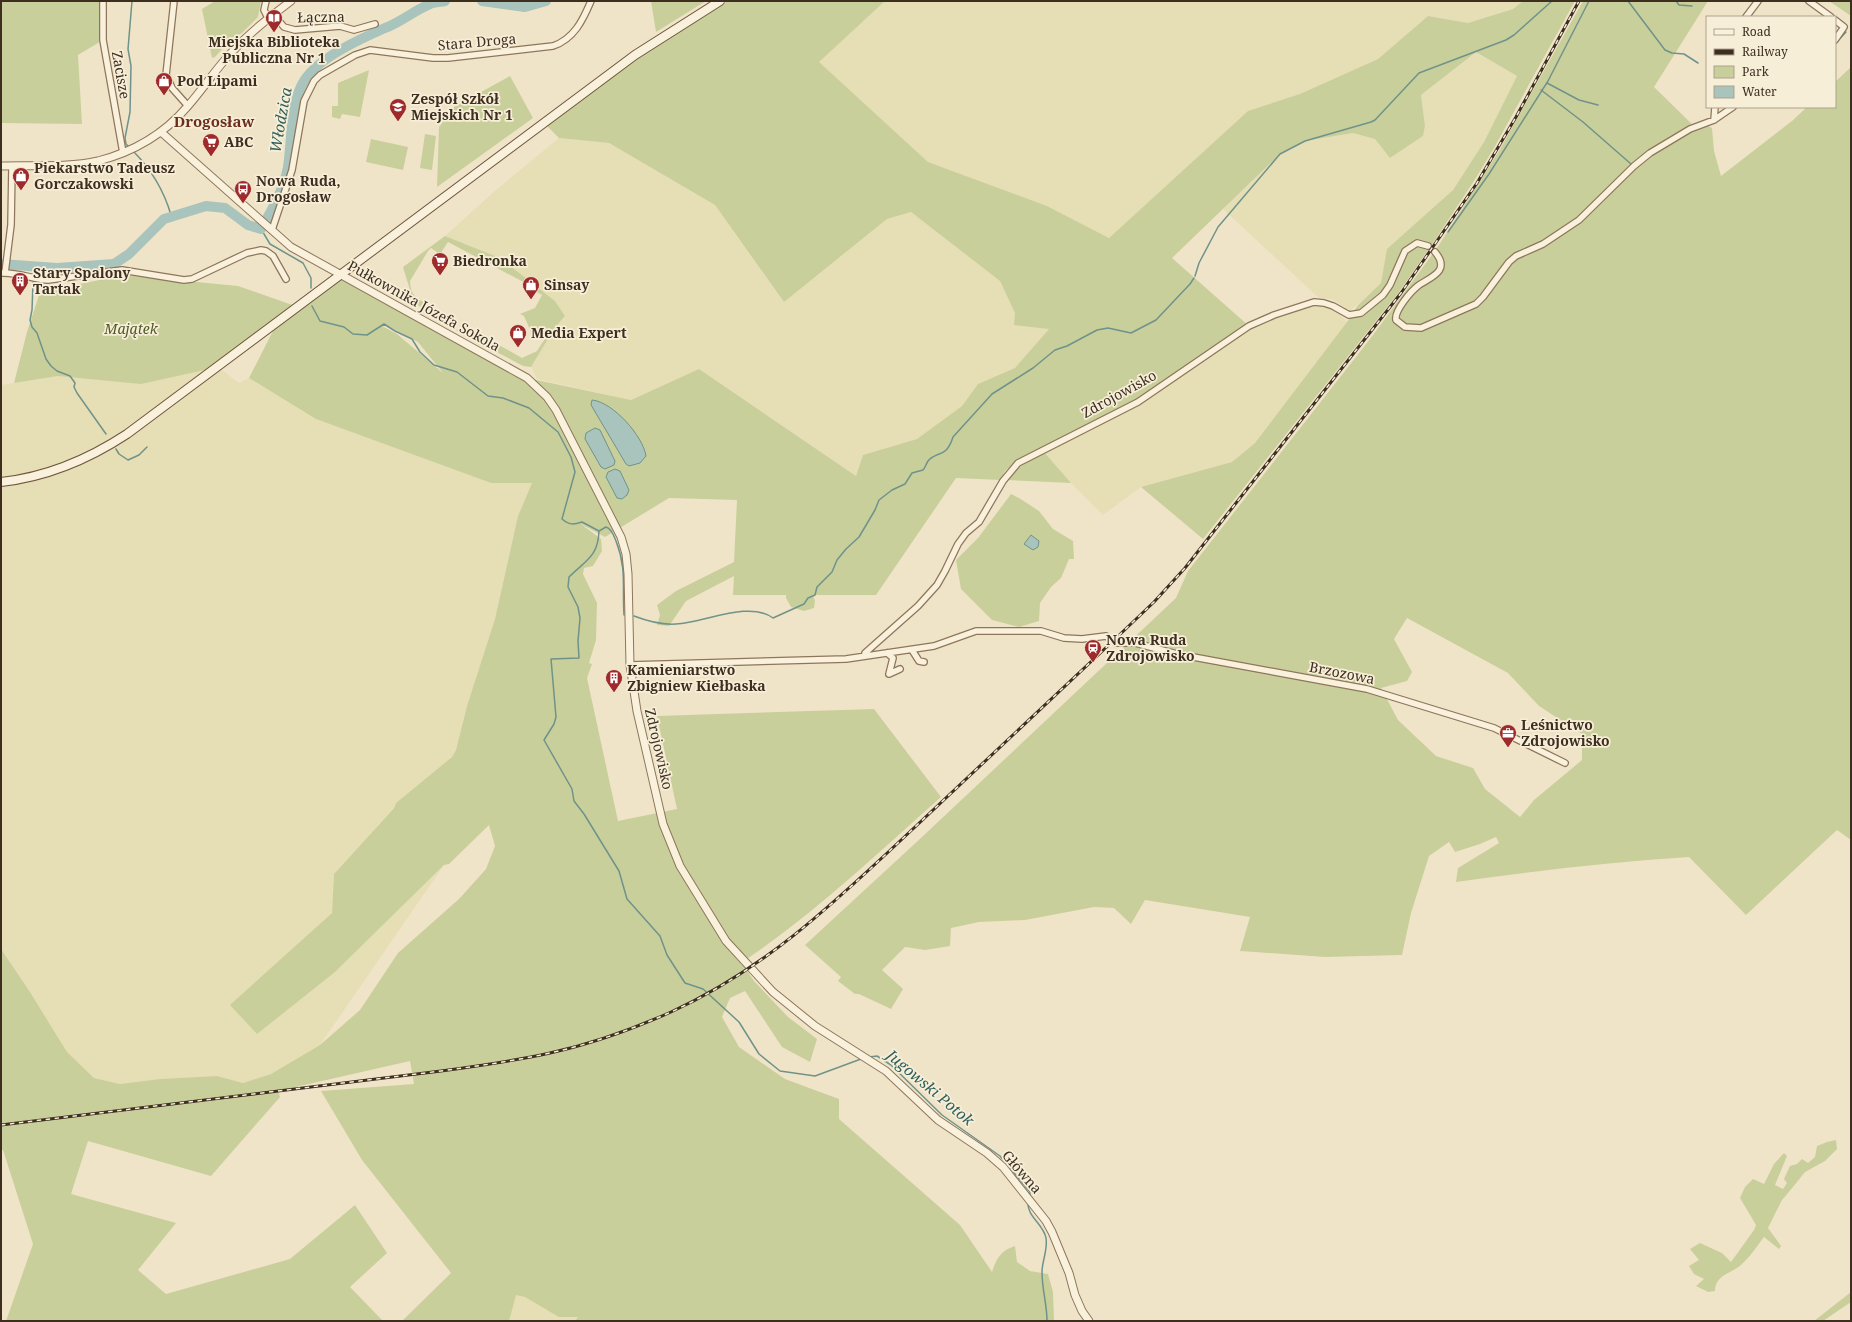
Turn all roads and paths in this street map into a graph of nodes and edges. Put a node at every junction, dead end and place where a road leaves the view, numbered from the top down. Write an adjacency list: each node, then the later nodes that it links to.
1 (103, 1): 20 (street, Zacisze)
2 (174, 1): 15 (street)
3 (266, 1): 9 (street)
4 (291, 1): 9 (street)
5 (591, 1): 23 (street, Stara Droga)
6 (720, 1): 27 (main road)
7 (1758, 1): 10 (street)
8 (1809, 1): 11 (street)
9 (271, 16): 13 (street, Łączna); 15 (street)
10 (1747, 16)
11 (1830, 16)
12 (1836, 21): 14 (street)
13 (375, 24)
14 (1836, 39)
15 (188, 106): 19 (street)
16 (1715, 108): 18 (street)
17 (1732, 108): 18 (street)
18 (1714, 120): 25 (street)
19 (161, 132): 20 (street); 23 (street, Pułkownika Józefa Sokola)
20 (122, 153): 22 (street)
21 (1, 166): 22 (street)
22 (12, 166): 26 (street)
23 (270, 228): 27 (street, Pułkownika Józefa Sokola)
24 (1428, 246): 32 (street, Zdrojowisko)
25 (1435, 252)
26 (4, 272): 28 (street)
27 (340, 275): 29 (main road); 34 (street, Pułkownika Józefa Sokola)
28 (286, 279)
29 (1, 482)
30 (912, 650): 31 (street); 33 (street); 36 (street, Brzozowa)
31 (887, 653): 32 (street); 35 (street)
32 (865, 655): 34 (street)
33 (924, 662)
34 (630, 665): 37 (street, Zdrojowisko)
35 (900, 669)
36 (1564, 763)
37 (773, 992): 38 (street, Główna)
38 (1089, 1321)

